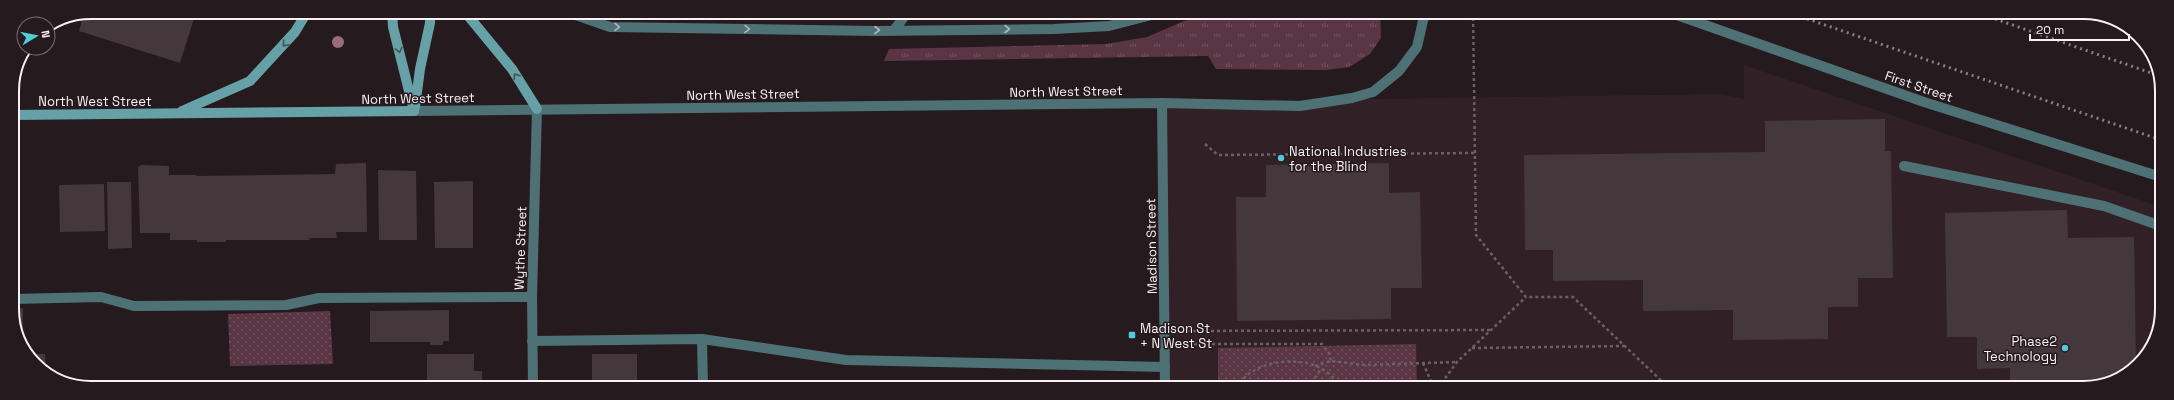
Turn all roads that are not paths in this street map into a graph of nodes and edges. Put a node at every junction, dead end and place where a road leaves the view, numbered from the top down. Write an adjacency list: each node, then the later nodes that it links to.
1 (303, 19): 14 (main road, one-way to 14)
2 (392, 19): 13 (main road, one-way to 13)
3 (430, 19): 13 (main road)
4 (471, 19): 12 (main road, one-way to 4)
5 (587, 19): 10 (street, one-way to 10)
6 (903, 19): 10 (street)
7 (1136, 19): 10 (street, one-way to 7)
8 (1423, 19): 11 (street, North West Street)
9 (1688, 19): 17 (street, First Street)
10 (894, 30)
11 (1162, 103): 12 (street, North West Street); 23 (street, Madison Street)
12 (537, 109): 13 (street, North West Street); 19 (street, Wythe Street)
13 (414, 111): 14 (main road, North West Street)
14 (177, 114): 15 (main road, North West Street)
15 (19, 115)
16 (1904, 166): 18 (street)
17 (2155, 175)
18 (2155, 224)
19 (532, 297): 20 (street); 22 (street, Wythe Street)
20 (19, 299)
21 (702, 339): 22 (street); 23 (street); 25 (street)
22 (532, 341): 24 (street, Wythe Street)
23 (1165, 367): 26 (street, Madison Street)
24 (533, 381)
25 (703, 381)
26 (1165, 381)

